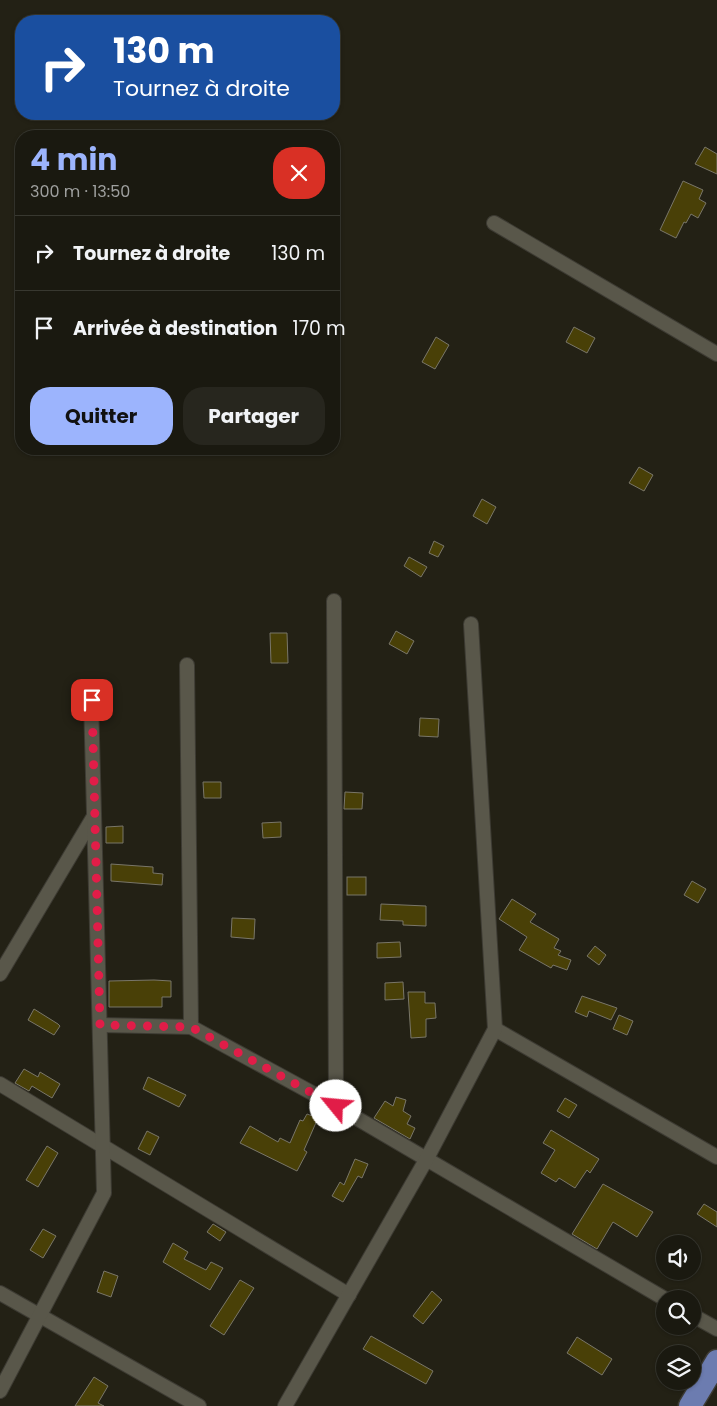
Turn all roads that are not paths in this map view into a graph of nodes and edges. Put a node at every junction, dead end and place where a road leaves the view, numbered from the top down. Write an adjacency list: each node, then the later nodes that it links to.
1 (494, 223): 2 (street)
2 (717, 354)
3 (334, 600): 13 (street)
4 (471, 624): 11 (street)
5 (188, 665): 10 (street)
6 (92, 700): 7 (street)
7 (94, 816): 8 (street); 9 (street)
8 (0, 974)
9 (100, 1025): 10 (street); 14 (street)
10 (191, 1027): 13 (street)
11 (495, 1029): 15 (street); 16 (street)
12 (0, 1084): 14 (street)
13 (336, 1106): 16 (street)
14 (103, 1146): 19 (street); 20 (street)
15 (717, 1158)
16 (426, 1160): 18 (street); 19 (street)
17 (0, 1293): 20 (street)
18 (656, 1294)
19 (348, 1295): 26 (street)
20 (40, 1316): 24 (street); 25 (street)
21 (701, 1320): 22 (street)
22 (717, 1329)
23 (717, 1361): 27 (highway)
24 (0, 1391)
25 (198, 1406)
26 (285, 1406)
27 (690, 1406)

